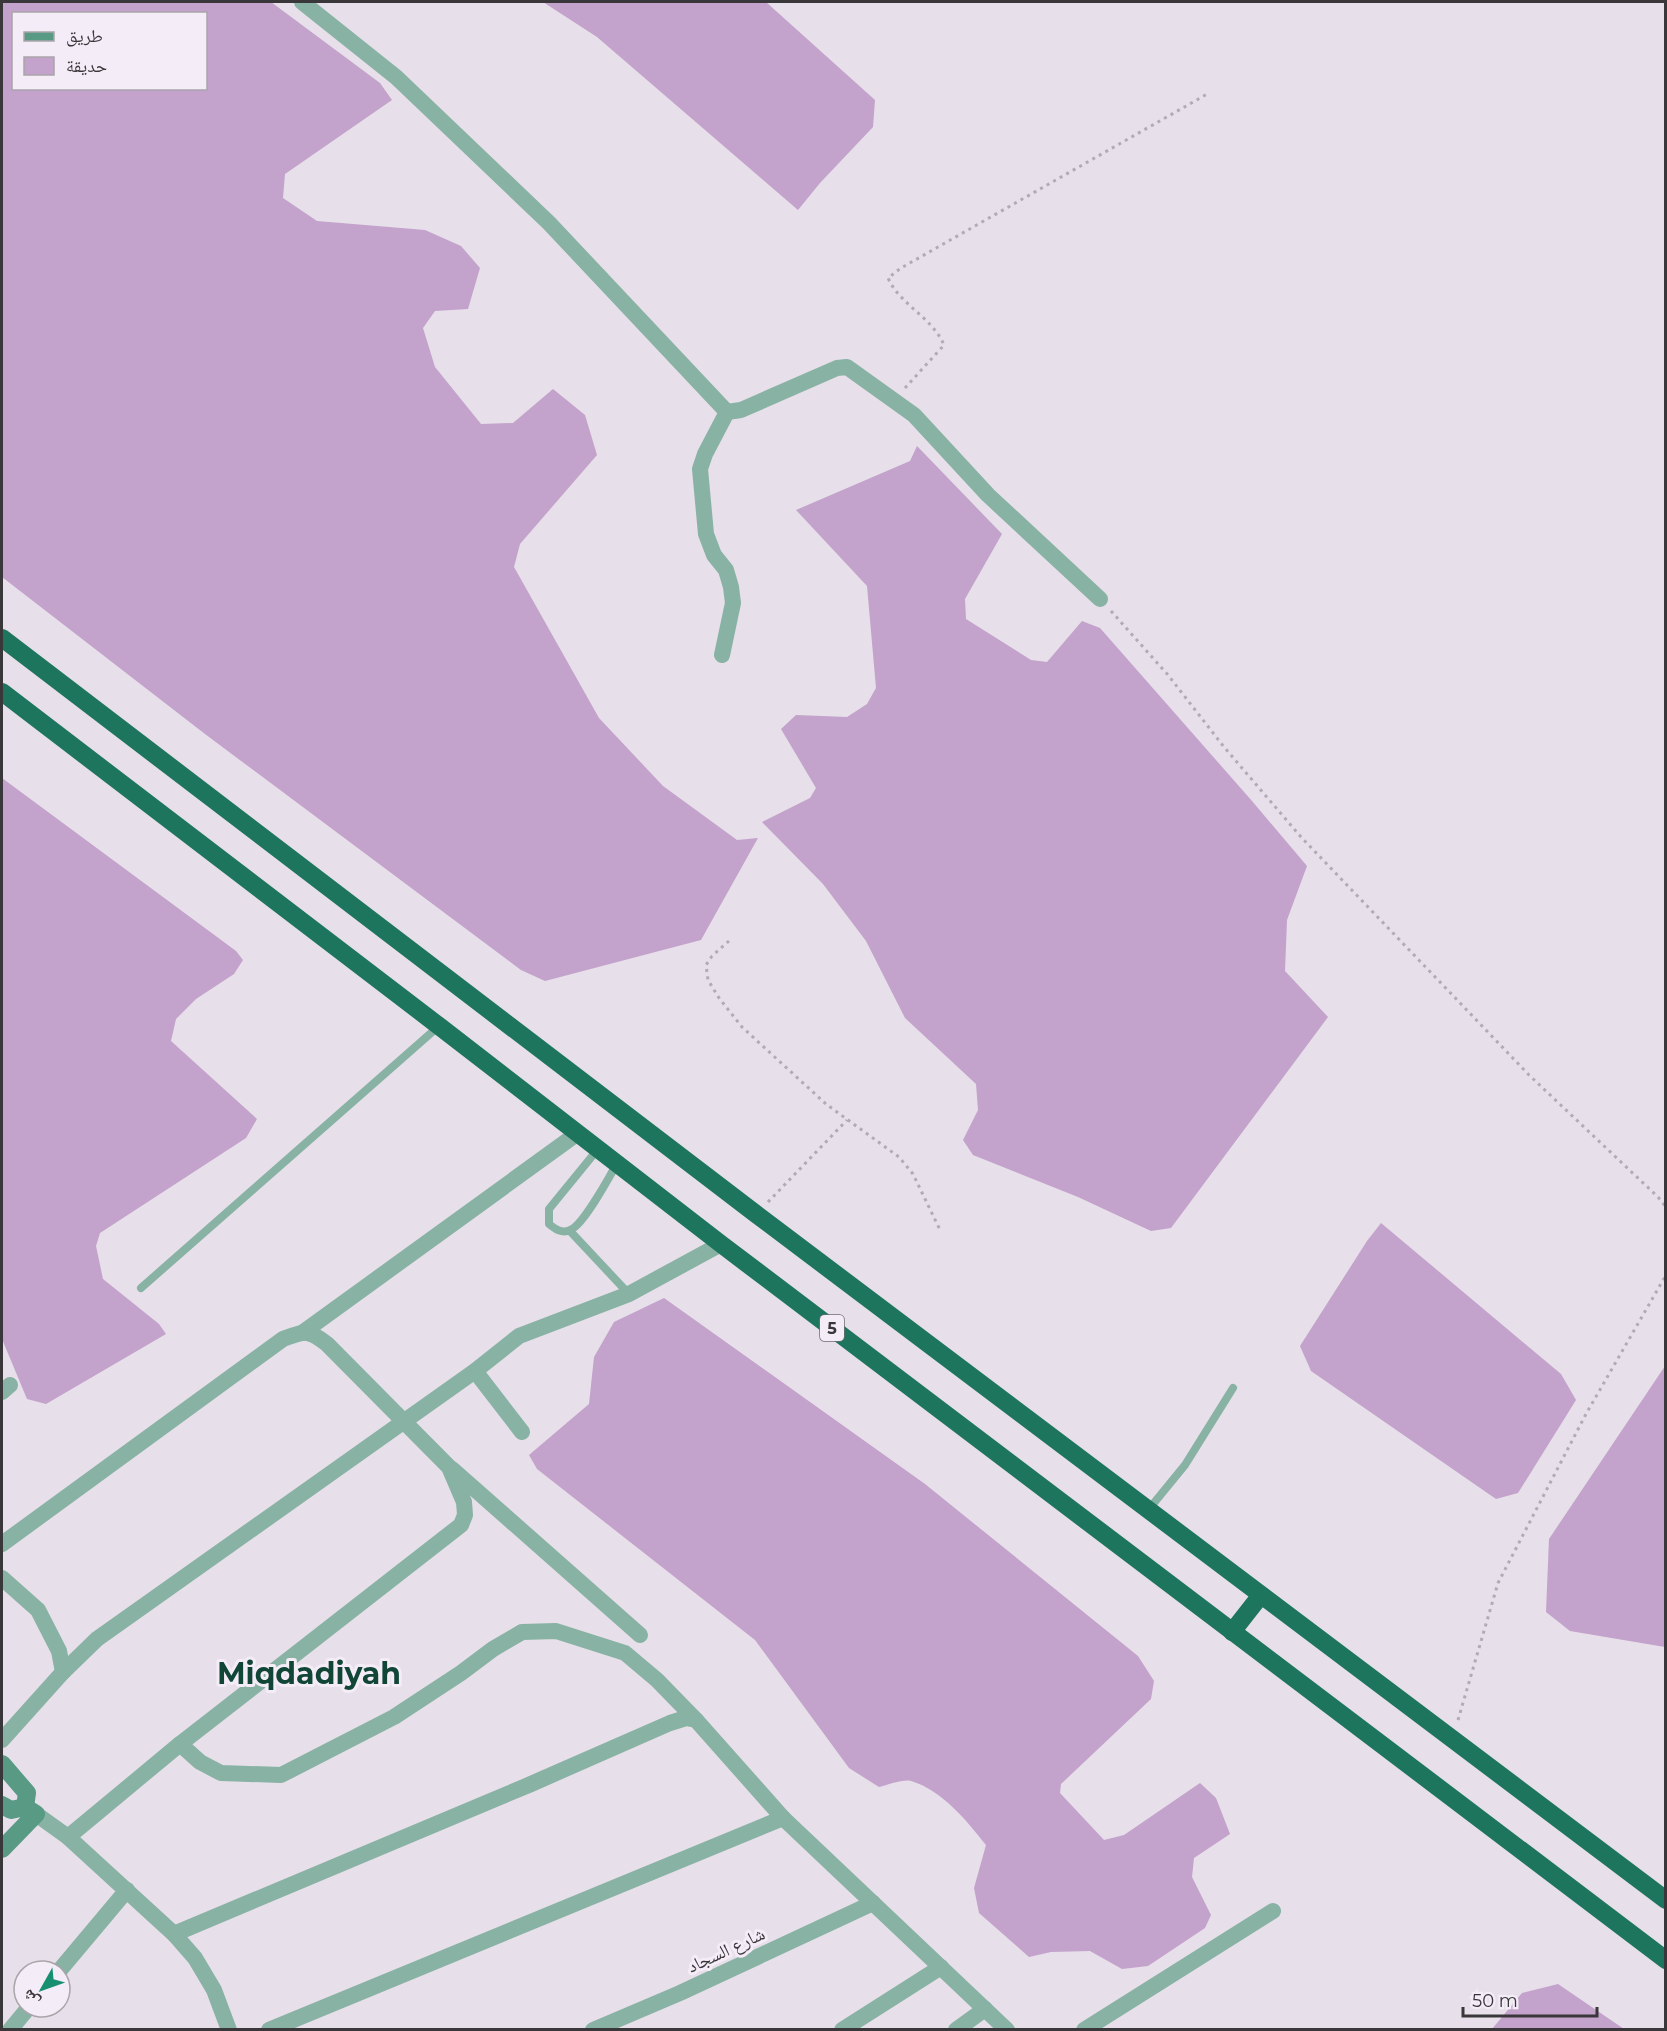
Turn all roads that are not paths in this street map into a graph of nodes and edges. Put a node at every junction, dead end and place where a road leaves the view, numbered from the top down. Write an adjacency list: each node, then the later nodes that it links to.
1 (302, 2): 2 (street)
2 (727, 412): 3 (street); 5 (street)
3 (1100, 599)
4 (2, 638): 21 (highway)
5 (722, 655)
6 (2, 692): 7 (highway, 5)
7 (439, 1026): 8 (highway, 5); 13 (lane)
8 (578, 1133): 9 (highway, 5); 15 (street)
9 (598, 1149): 10 (highway, 5); 11 (lane)
10 (617, 1164): 11 (lane); 12 (highway, 5)
11 (570, 1231): 14 (lane)
12 (721, 1244): 14 (street); 25 (highway, 5)
13 (141, 1287)
14 (629, 1294): 16 (street)
15 (302, 1332): 18 (street); 22 (street)
16 (475, 1371): 18 (street); 19 (street)
17 (1233, 1388): 21 (lane)
18 (404, 1421): 20 (street); 27 (street)
19 (522, 1432)
20 (449, 1467): 26 (street); 30 (street)
21 (1149, 1509): 24 (highway)
22 (2, 1544)
23 (2, 1578): 27 (street)
24 (1262, 1595): 25 (highway); 38 (highway)
25 (1232, 1632): 43 (highway, 5)
26 (640, 1635)
27 (63, 1672): 29 (street)
28 (696, 1720): 30 (street); 34 (street); 41 (street)
29 (2, 1740)
30 (180, 1744): 35 (street)
31 (2, 1764): 33 (street)
32 (2, 1805): 33 (street)
33 (30, 1810): 35 (street); 36 (street)
34 (783, 1818): 39 (street); 47 (street)
35 (69, 1837): 37 (street)
36 (2, 1849)
37 (127, 1890): 41 (street); 42 (street)
38 (1665, 1900)
39 (873, 1903): 44 (street); 48 (street, شارع السجاد)
40 (1274, 1911): 52 (street)
41 (174, 1934): 46 (street)
42 (69, 1959)
43 (1665, 1960)
44 (941, 1967): 45 (street); 49 (street)
45 (986, 2008): 50 (street); 51 (street)
46 (229, 2030)
47 (268, 2030)
48 (593, 2030)
49 (842, 2030)
50 (956, 2030)
51 (1008, 2030)
52 (1084, 2030)

